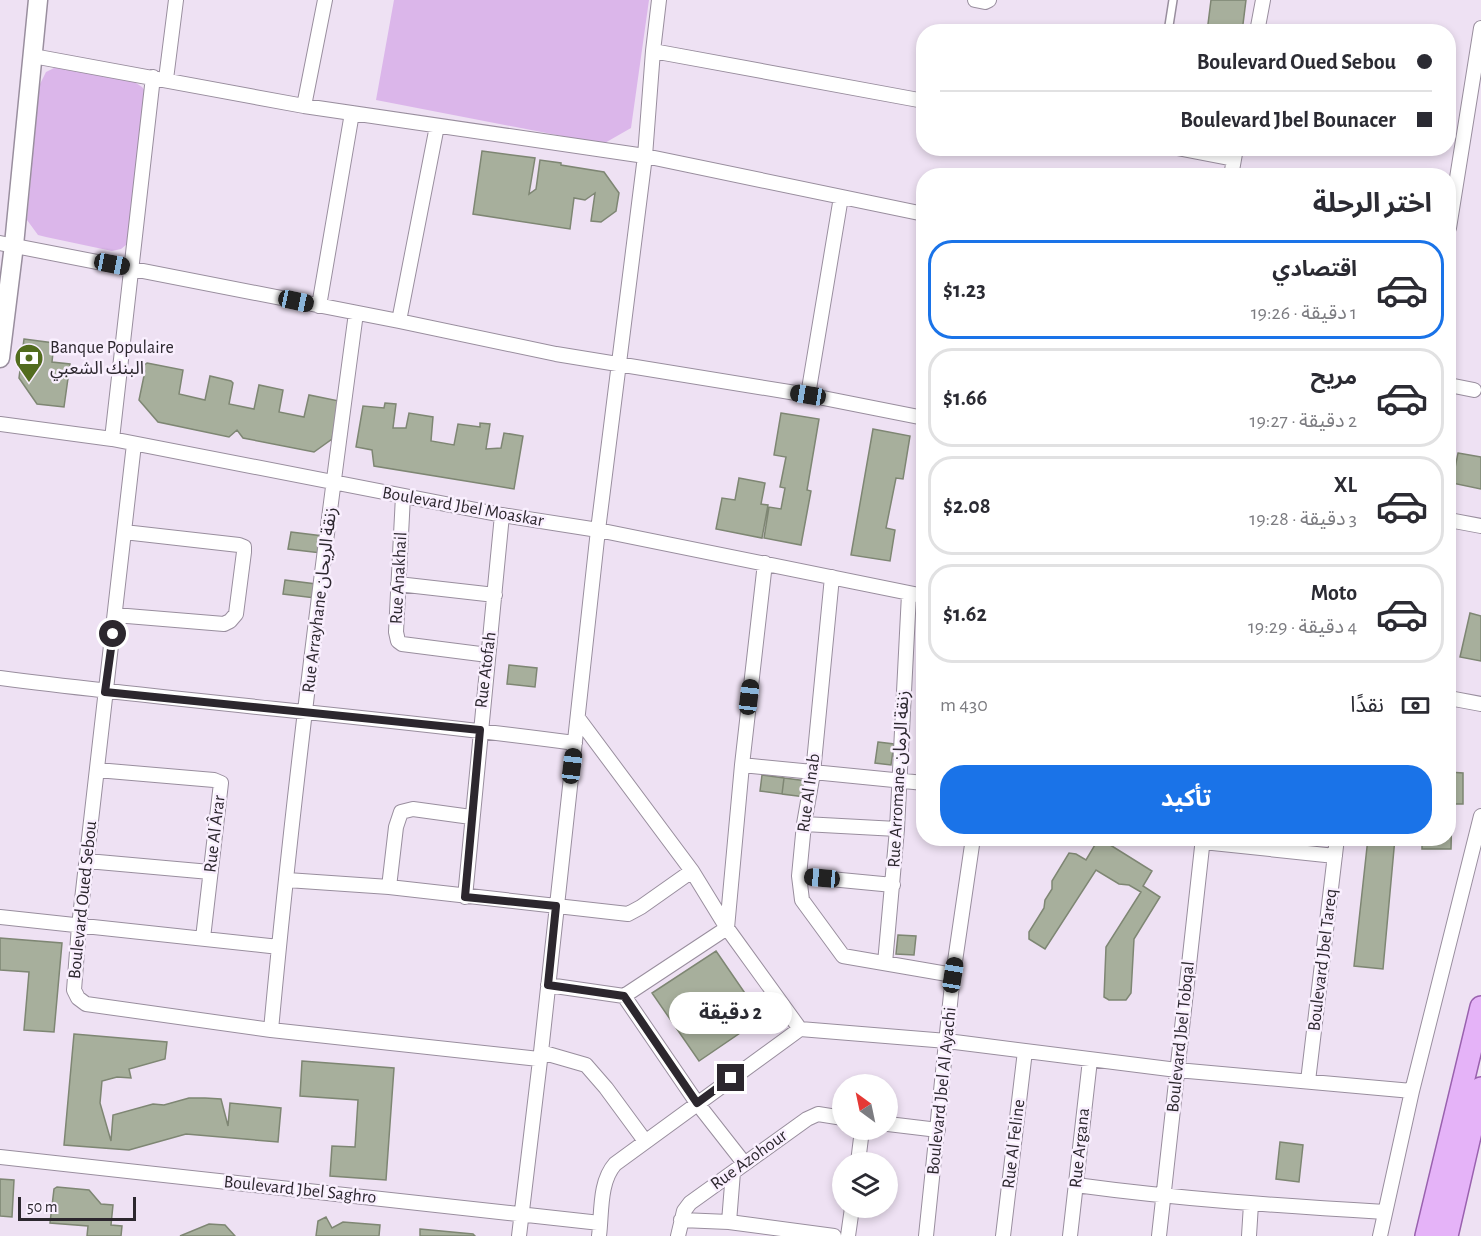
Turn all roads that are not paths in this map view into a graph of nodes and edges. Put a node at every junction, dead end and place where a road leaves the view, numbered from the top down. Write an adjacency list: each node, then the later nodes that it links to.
1 (38, 0): 13 (street)
2 (176, 0): 14 (street)
3 (325, 0): 16 (street)
4 (659, 0): 12 (street)
5 (975, 0): 6 (street)
6 (989, 0)
7 (1173, 0): 9 (lane)
8 (1263, 0): 10 (street)
9 (1169, 24)
10 (1258, 24)
11 (1481, 28): 20 (street)
12 (653, 51): 15 (street); 19 (street)
13 (33, 56): 14 (street); 23 (street)
14 (159, 78): 16 (street); 24 (street)
15 (916, 100)
16 (304, 106): 17 (street)
17 (352, 113): 18 (street); 25 (street)
18 (436, 126): 19 (street); 27 (street)
19 (645, 156): 21 (street); 29 (street)
20 (1456, 183)
21 (841, 197): 22 (street); 32 (street)
22 (916, 212)
23 (7, 244): 24 (street); 28 (street)
24 (132, 268): 25 (street); 35 (street)
25 (319, 306): 26 (street)
26 (356, 313): 27 (street); 37 (street, Rue Arrayhane زنقة الريحان)
27 (399, 321): 29 (street)
28 (0, 358)
29 (618, 366): 32 (street); 42 (street)
30 (1456, 386): 31 (street)
31 (1474, 390)
32 (808, 395): 33 (street)
33 (916, 416)
34 (0, 424): 35 (street, Boulevard Jbel Moaskar)
35 (112, 439): 36 (street, Boulevard Jbel Moaskar)
36 (134, 444): 37 (street, Boulevard Jbel Moaskar); 43 (street, Boulevard Oued Sebou)
37 (334, 482): 38 (street, Boulevard Jbel Moaskar); 56 (street, Rue Arrayhane زنقة الريحان)
38 (403, 496): 39 (street, Boulevard Jbel Moaskar); 46 (street, Rue Anakhail)
39 (502, 515): 42 (street, Boulevard Jbel Moaskar); 48 (street, Rue Atofah)
40 (1456, 521): 41 (street)
41 (1481, 526)
42 (598, 530): 44 (street, Boulevard Jbel Moaskar); 57 (street)
43 (124, 532): 50 (street, Boulevard Oued Sebou); 50 (street)
44 (765, 563): 45 (street, Boulevard Jbel Moaskar); 60 (street)
45 (832, 577): 47 (street, Boulevard Jbel Moaskar); 62 (street, Rue Al Inab)
46 (398, 584): 48 (street); 51 (street, Rue Anakhail)
47 (909, 594): 49 (street, Boulevard Jbel Moaskar); 63 (street, Rue Arromane زنقة الرمان)
48 (495, 595): 51 (street, Rue Atofah)
49 (916, 595)
50 (115, 615): 53 (street, Boulevard Oued Sebou)
51 (488, 655): 58 (street, Rue Atofah)
52 (0, 678): 53 (street)
53 (105, 692): 56 (street); 61 (street, Boulevard Oued Sebou)
54 (1456, 699): 55 (street)
55 (1481, 704)
56 (306, 711): 58 (street); 78 (street, Rue Arrayhane زنقة الريحان)
57 (578, 718): 59 (street); 75 (street)
58 (480, 730): 59 (street); 66 (street, Rue Atofah)
59 (575, 742): 82 (street)
60 (742, 765): 62 (street); 85 (street)
61 (97, 770): 74 (street, Boulevard Oued Sebou); 76 (street, Rue Al Ârar)
62 (813, 773): 63 (street); 67 (street, Rue Al Inab)
63 (899, 780): 64 (street); 68 (street, Rue Arromane زنقة الرمان)
64 (916, 782)
65 (1481, 816): 102 (street)
66 (471, 817): 80 (street); 81 (street, Rue Atofah)
67 (804, 824): 68 (street); 77 (street, Rue Al Inab)
68 (897, 829): 79 (street, Rue Arromane زنقة الرمان)
69 (972, 846): 89 (street, Boulevard Jbel Al Ayachi)
70 (1202, 846): 99 (street, Boulevard Jbel Tobqal)
71 (1252, 846): 73 (street)
72 (1336, 846): 73 (street, Boulevard Jbel Tareq)
73 (1335, 856): 100 (street, Boulevard Jbel Tareq)
74 (87, 861): 76 (street); 84 (street, Boulevard Oued Sebou)
75 (692, 871): 82 (street); 85 (street)
76 (210, 872): 86 (street, Rue Al Ârar)
77 (799, 876): 79 (street); 88 (street, Rue Al Inab)
78 (287, 880): 80 (street); 87 (street, Rue Arrayhane زنقة الريحان)
79 (893, 885): 88 (street, Rue Arromane زنقة الرمان)
80 (389, 887): 81 (street)
81 (465, 897): 82 (street)
82 (556, 906): 90 (street)
83 (0, 917): 84 (street)
84 (79, 926): 86 (street); 94 (street, Boulevard Oued Sebou)
85 (728, 927): 91 (street); 93 (street)
86 (203, 938): 87 (street)
87 (279, 947): 94 (street, Rue Arrayhane زنقة الريحان)
88 (885, 963): 89 (street, Rue Al Inab)
89 (953, 975): 95 (street, Boulevard Jbel Al Ayachi)
90 (548, 985): 91 (street); 97 (street)
91 (624, 996): 103 (street)
92 (1481, 1007): 129 (main road)
93 (800, 1029): 95 (street); 103 (street)
94 (271, 1030): 97 (street, Boulevard Oued Sebou)
95 (947, 1041): 96 (street); 106 (street, Boulevard Jbel Al Ayachi)
96 (1025, 1052): 98 (street); 124 (street, Rue Al Feline)
97 (540, 1055): 107 (street, Boulevard Oued Sebou); 114 (street)
98 (1090, 1060): 99 (street); 110 (street, Rue Argana)
99 (1177, 1070): 100 (street); 111 (street, Boulevard Jbel Tobqal)
100 (1308, 1082): 102 (street)
101 (1481, 1088): 130 (main road)
102 (1412, 1091): 113 (street)
103 (697, 1103): 107 (street); 109 (street)
104 (832, 1116): 109 (street, Rue Azohour)
105 (898, 1125): 106 (street)
106 (938, 1130): 123 (street, Boulevard Jbel Al Ayachi)
107 (645, 1141): 118 (street)
108 (0, 1157): 114 (street, Boulevard Jbel Saghro)
109 (739, 1167): 116 (street, Rue Azohour); 117 (street)
110 (1076, 1185): 111 (street); 125 (street, Rue Argana)
111 (1163, 1197): 112 (street); 126 (street, Boulevard Jbel Tobqal)
112 (1251, 1204): 113 (street); 127 (street)
113 (1385, 1212): 128 (street)
114 (521, 1213): 118 (street, Boulevard Jbel Saghro); 119 (street)
115 (851, 1218): 122 (street)
116 (681, 1220): 117 (street); 120 (street, Rue Azohour)
117 (729, 1222): 121 (street)
118 (600, 1229)
119 (519, 1236)
120 (678, 1236)
121 (834, 1236)
122 (848, 1236)
123 (927, 1236)
124 (1003, 1236)
125 (1070, 1236)
126 (1159, 1236)
127 (1248, 1236)
128 (1380, 1236)
129 (1426, 1236)
130 (1447, 1236)

